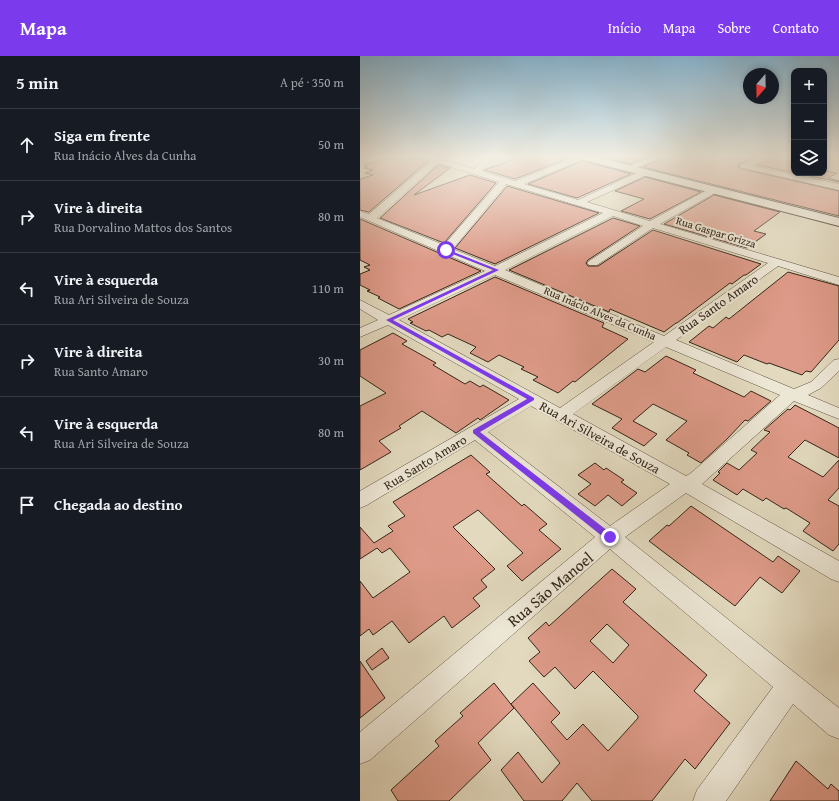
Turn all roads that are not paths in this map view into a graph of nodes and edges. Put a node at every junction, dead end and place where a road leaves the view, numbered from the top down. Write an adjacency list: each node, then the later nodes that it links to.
1 (397, 192): 9 (street)
2 (495, 192): 12 (street)
3 (541, 192): 7 (street, Rua Gaspar Grizza)
4 (603, 192): 7 (street)
5 (711, 192): 11 (street)
6 (715, 192): 10 (street)
7 (578, 203): 8 (street, Rua Gaspar Grizza)
8 (612, 213): 11 (street, Rua Gaspar Grizza); 15 (street)
9 (365, 217): 12 (street, Rua Inácio Alves da Cunha)
10 (839, 222)
11 (651, 225): 13 (street, Rua Gaspar Grizza); 14 (street)
12 (446, 250): 15 (street, Rua Inácio Alves da Cunha)
13 (777, 262): 16 (street, Rua Gaspar Grizza); 20 (street, Rua Santo Amaro)
14 (593, 263)
15 (496, 270): 18 (street); 20 (street, Rua Inácio Alves da Cunha)
16 (839, 281)
17 (360, 304): 18 (street, Rua Ari Silveira de Souza)
18 (389, 320): 19 (street); 23 (street, Rua Ari Silveira de Souza)
19 (360, 333)
20 (666, 341): 22 (street, Rua Inácio Alves da Cunha); 25 (street, Rua Santo Amaro)
21 (839, 363): 22 (street, Rua São Manoel)
22 (795, 395): 24 (street, Rua Inácio Alves da Cunha); 27 (street, Rua São Manoel)
23 (531, 399): 25 (street, Rua Ari Silveira de Souza); 26 (street, Rua Santo Amaro)
24 (839, 414)
25 (561, 415): 27 (street, Rua Ari Silveira de Souza)
26 (476, 432): 28 (street, Rua Santo Amaro); 29 (street)
27 (685, 484): 29 (street, Rua São Manoel); 30 (street, Rua Ari Silveira de Souza)
28 (360, 500)
29 (610, 537): 31 (street); 33 (street, Rua São Manoel)
30 (839, 572)
31 (790, 685): 32 (street); 34 (street)
32 (839, 725)
33 (360, 750)
34 (708, 801)

